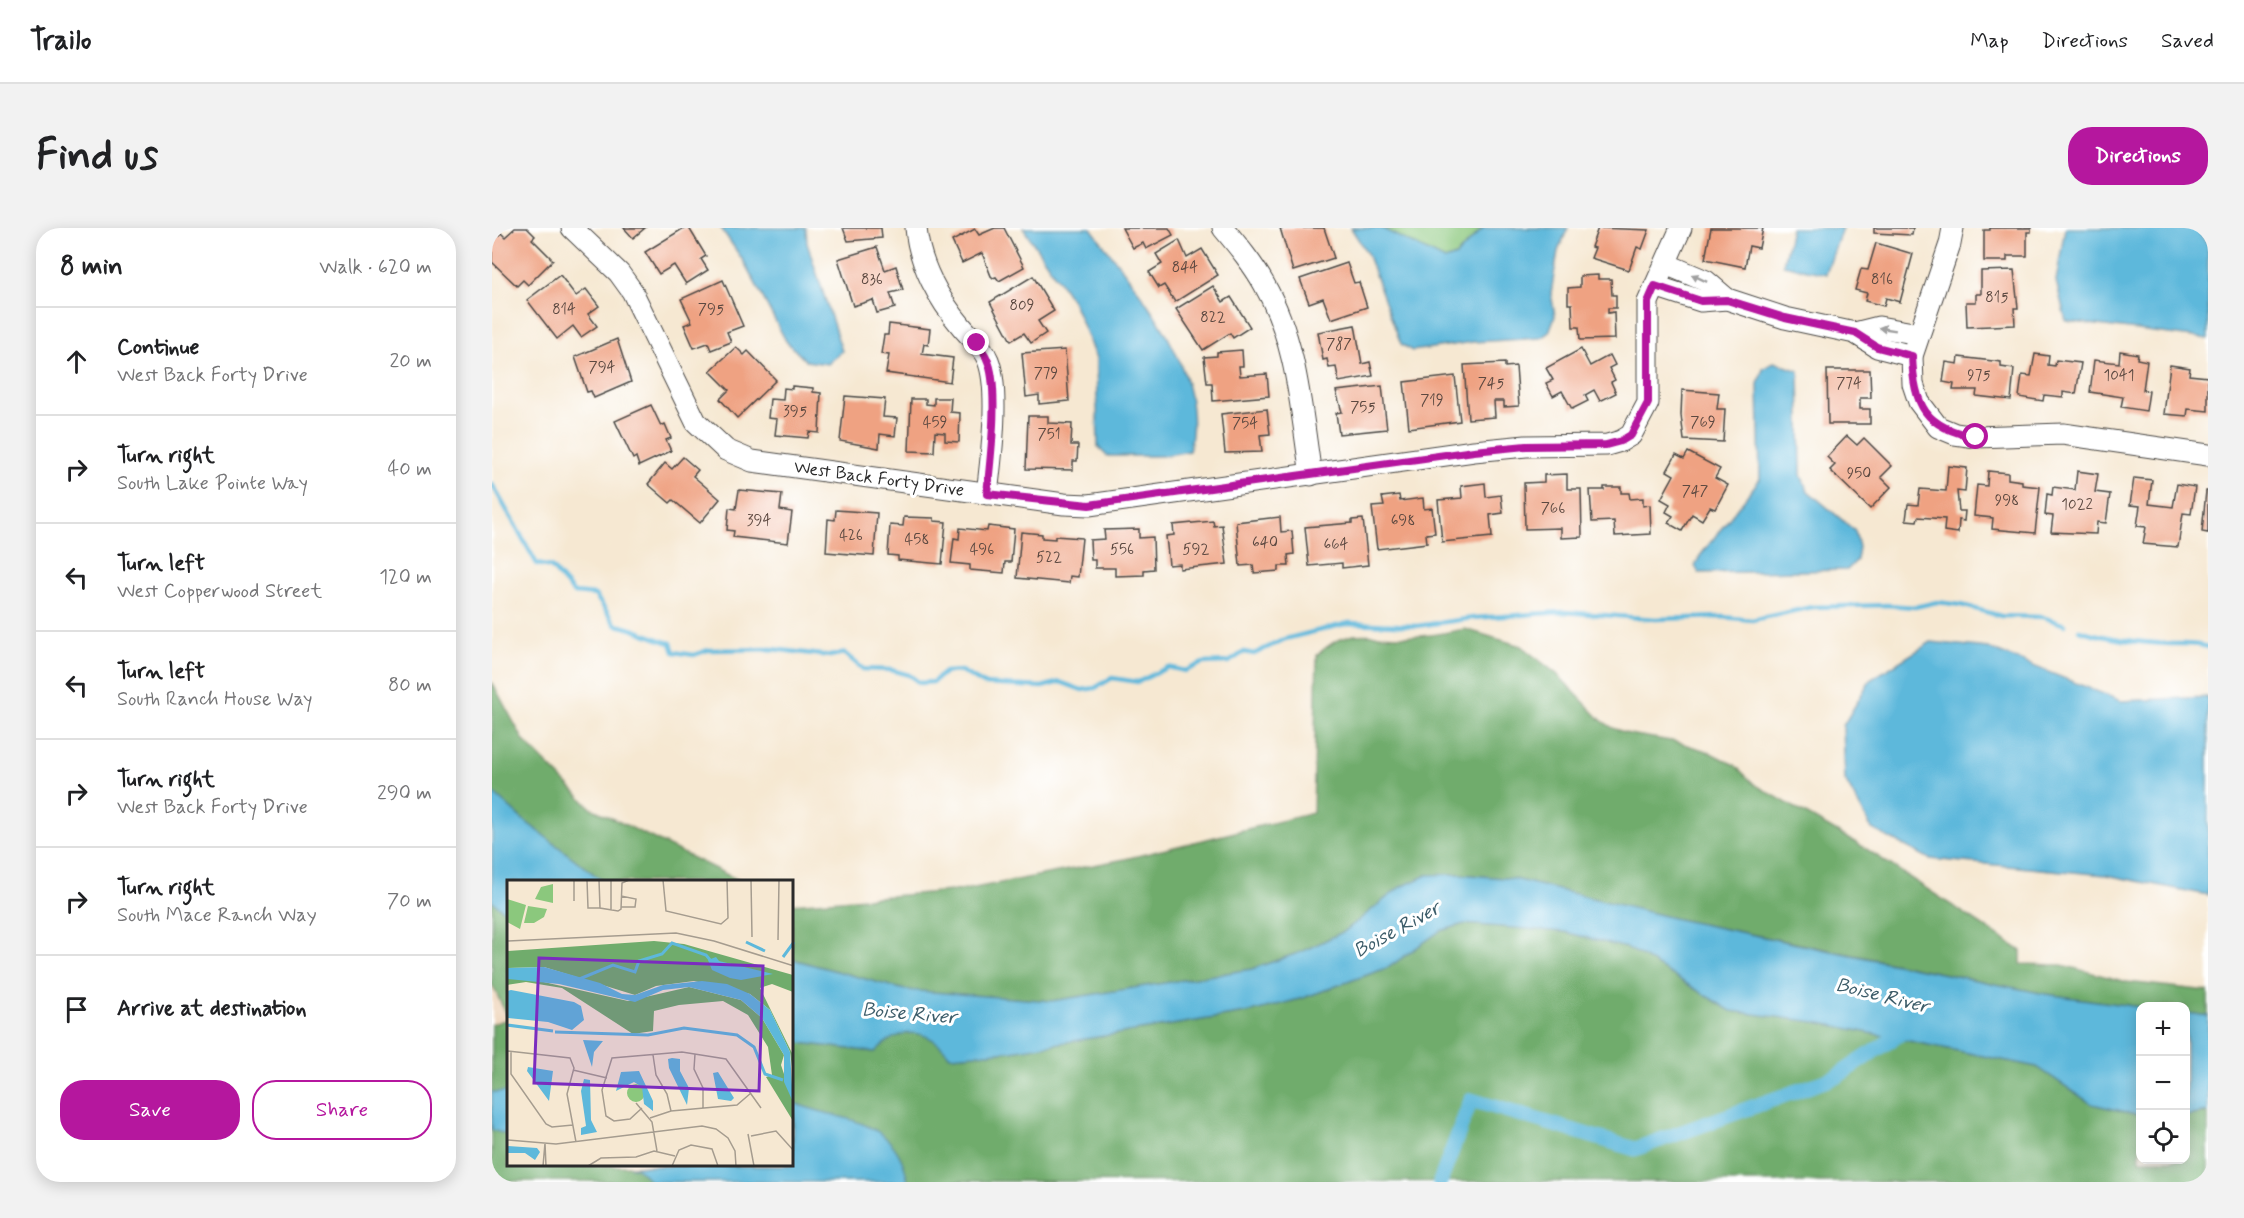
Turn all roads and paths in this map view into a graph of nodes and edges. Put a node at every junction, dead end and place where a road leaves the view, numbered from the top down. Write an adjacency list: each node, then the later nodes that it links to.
1 (572, 228): 14 (street, West Back Forty Drive)
2 (916, 228): 14 (street)
3 (1223, 228): 13 (street)
4 (1681, 228): 6 (street)
5 (1953, 228): 10 (street)
6 (1666, 264): 7 (street); 8 (street, one-way to 6)
7 (1655, 286): 8 (street); 13 (street, West Back Forty Drive)
8 (1727, 300): 9 (street)
9 (1855, 333): 10 (street, one-way to 9); 11 (street)
10 (1919, 334): 11 (street)
11 (1912, 356): 12 (street)
12 (2208, 455)
13 (1311, 476): 14 (street, West Back Forty Drive)
14 (987, 494)

